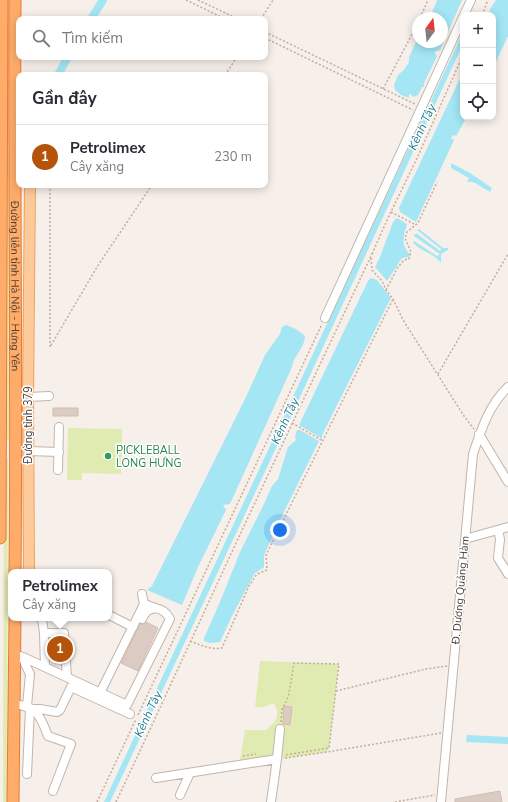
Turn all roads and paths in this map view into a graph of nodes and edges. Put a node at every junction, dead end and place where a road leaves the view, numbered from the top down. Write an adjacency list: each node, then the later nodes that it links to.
1 (2, 0): 18 (highway, Đường liên tỉnh Hà Nội - Hưng Yên)
2 (15, 0): 25 (highway, Đường liên tỉnh Hà Nội - Hưng Yên)
3 (186, 0): 12 (path)
4 (198, 0): 13 (path)
5 (273, 0): 14 (path)
6 (428, 0): 9 (path)
7 (471, 0): 10 (street)
8 (488, 0): 11 (path)
9 (423, 12)
10 (466, 12)
11 (483, 12)
12 (219, 16)
13 (232, 16)
14 (263, 16)
15 (460, 25): 24 (street)
16 (268, 33): 23 (path)
17 (412, 33): 23 (path)
18 (1, 35): 26 (highway, Đường liên tỉnh Hà Nội - Hưng Yên)
19 (268, 39): 24 (path)
20 (235, 60): 22 (path)
21 (460, 62): 31 (path)
22 (227, 72)
23 (382, 89): 24 (path)
24 (420, 110): 39 (street)
25 (16, 154): 33 (highway, Đường liên tỉnh Hà Nội - Hưng Yên)
26 (1, 169): 40 (highway, Đường liên tỉnh Hà Nội - Hưng Yên)
27 (437, 182): 32 (path)
28 (30, 188): 34 (main road, Đường tỉnh 379)
29 (50, 188): 30 (path)
30 (150, 188)
31 (391, 212): 32 (path); 35 (path)
32 (416, 225): 37 (path)
33 (15, 254): 34 (main road); 44 (highway, Đường liên tỉnh Hà Nội - Hưng Yên)
34 (29, 254): 45 (main road, Đường tỉnh 379)
35 (372, 254): 37 (path); 46 (path)
36 (508, 254): 41 (path)
37 (386, 290): 38 (path)
38 (393, 299): 41 (path); 49 (path)
39 (325, 318): 93 (path)
40 (0, 335): 50 (highway, Đường liên tỉnh Hà Nội - Hưng Yên)
41 (438, 374): 48 (path)
42 (508, 387): 48 (street, Đ. Dương Quảng Hàm)
43 (49, 396): 45 (street)
44 (16, 397): 45 (main road); 51 (highway, Đường liên tỉnh Hà Nội - Hưng Yên)
45 (28, 397): 52 (main road, Đường tỉnh 379)
46 (292, 423): 49 (path); 73 (path)
47 (59, 427): 53 (street)
48 (480, 434): 56 (street); 60 (street, Đ. Dương Quảng Hàm)
49 (323, 441): 73 (path)
50 (0, 446): 51 (highway); 54 (highway, Đường liên tỉnh Hà Nội - Hưng Yên)
51 (16, 449): 52 (main road); 61 (highway, Đường liên tỉnh Hà Nội - Hưng Yên)
52 (28, 451): 53 (street); 62 (main road, Đường tỉnh 379)
53 (59, 452): 55 (street)
54 (0, 457): 59 (highway, Đường liên tỉnh Hà Nội - Hưng Yên)
55 (58, 470)
56 (508, 482)
57 (508, 527): 58 (street)
58 (498, 530): 60 (street); 63 (street)
59 (0, 538)
60 (465, 539): 75 (street, Đ. Dương Quảng Hàm)
61 (15, 569)
62 (29, 569)
63 (508, 574)
64 (142, 594): 65 (street)
65 (144, 604): 66 (street); 71 (street)
66 (156, 608): 68 (street); 79 (street)
67 (112, 617): 71 (street)
68 (142, 619)
69 (14, 621): 74 (highway)
70 (42, 621): 72 (street)
71 (133, 626): 79 (street)
72 (44, 633): 76 (street); 77 (street)
73 (190, 641): 94 (path)
74 (19, 655): 76 (street); 80 (highway); 81 (street)
75 (453, 665): 78 (path); 84 (street, Đ. Dương Quảng Hàm)
76 (45, 667): 77 (street)
77 (67, 677): 79 (street)
78 (336, 691): 83 (path); 85 (path)
79 (100, 693)
80 (14, 704): 81 (street); 92 (highway)
81 (30, 708): 82 (street); 87 (street); 89 (street)
82 (130, 714)
83 (280, 729): 85 (street)
84 (447, 732): 85 (path); 91 (street, Đ. Dương Quảng Hàm)
85 (277, 758): 86 (street); 95 (street)
86 (190, 773): 88 (street); 90 (street)
87 (27, 774)
88 (156, 778)
89 (53, 791)
90 (180, 795)
91 (441, 798): 96 (path)
92 (13, 802)
93 (97, 802)
94 (116, 802)
95 (271, 802)
96 (395, 802)

